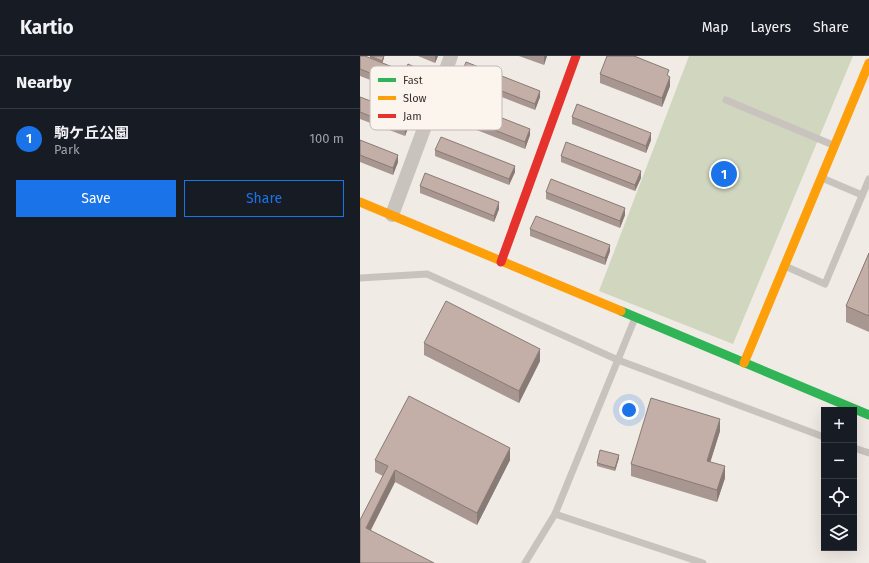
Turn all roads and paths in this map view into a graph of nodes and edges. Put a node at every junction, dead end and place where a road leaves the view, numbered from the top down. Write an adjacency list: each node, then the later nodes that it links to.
1 (451, 56): 4 (street)
2 (576, 56): 13 (street)
3 (869, 63): 7 (street)
4 (447, 66)
5 (726, 100): 7 (lane)
6 (424, 130): 12 (street)
7 (835, 146): 8 (street)
8 (821, 178): 10 (lane); 14 (street)
9 (869, 179): 10 (lane)
10 (862, 195): 14 (lane)
11 (360, 202): 12 (street)
12 (392, 215): 13 (street)
13 (501, 262): 16 (street)
14 (784, 266): 18 (street)
15 (360, 278): 17 (lane)
16 (635, 318): 17 (lane); 18 (street)
17 (618, 360): 20 (lane); 23 (lane)
18 (744, 363): 19 (street)
19 (869, 415)
20 (821, 436)
21 (857, 449): 22 (lane)
22 (869, 453)
23 (555, 514): 24 (lane); 25 (lane)
24 (525, 563)
25 (703, 563)

